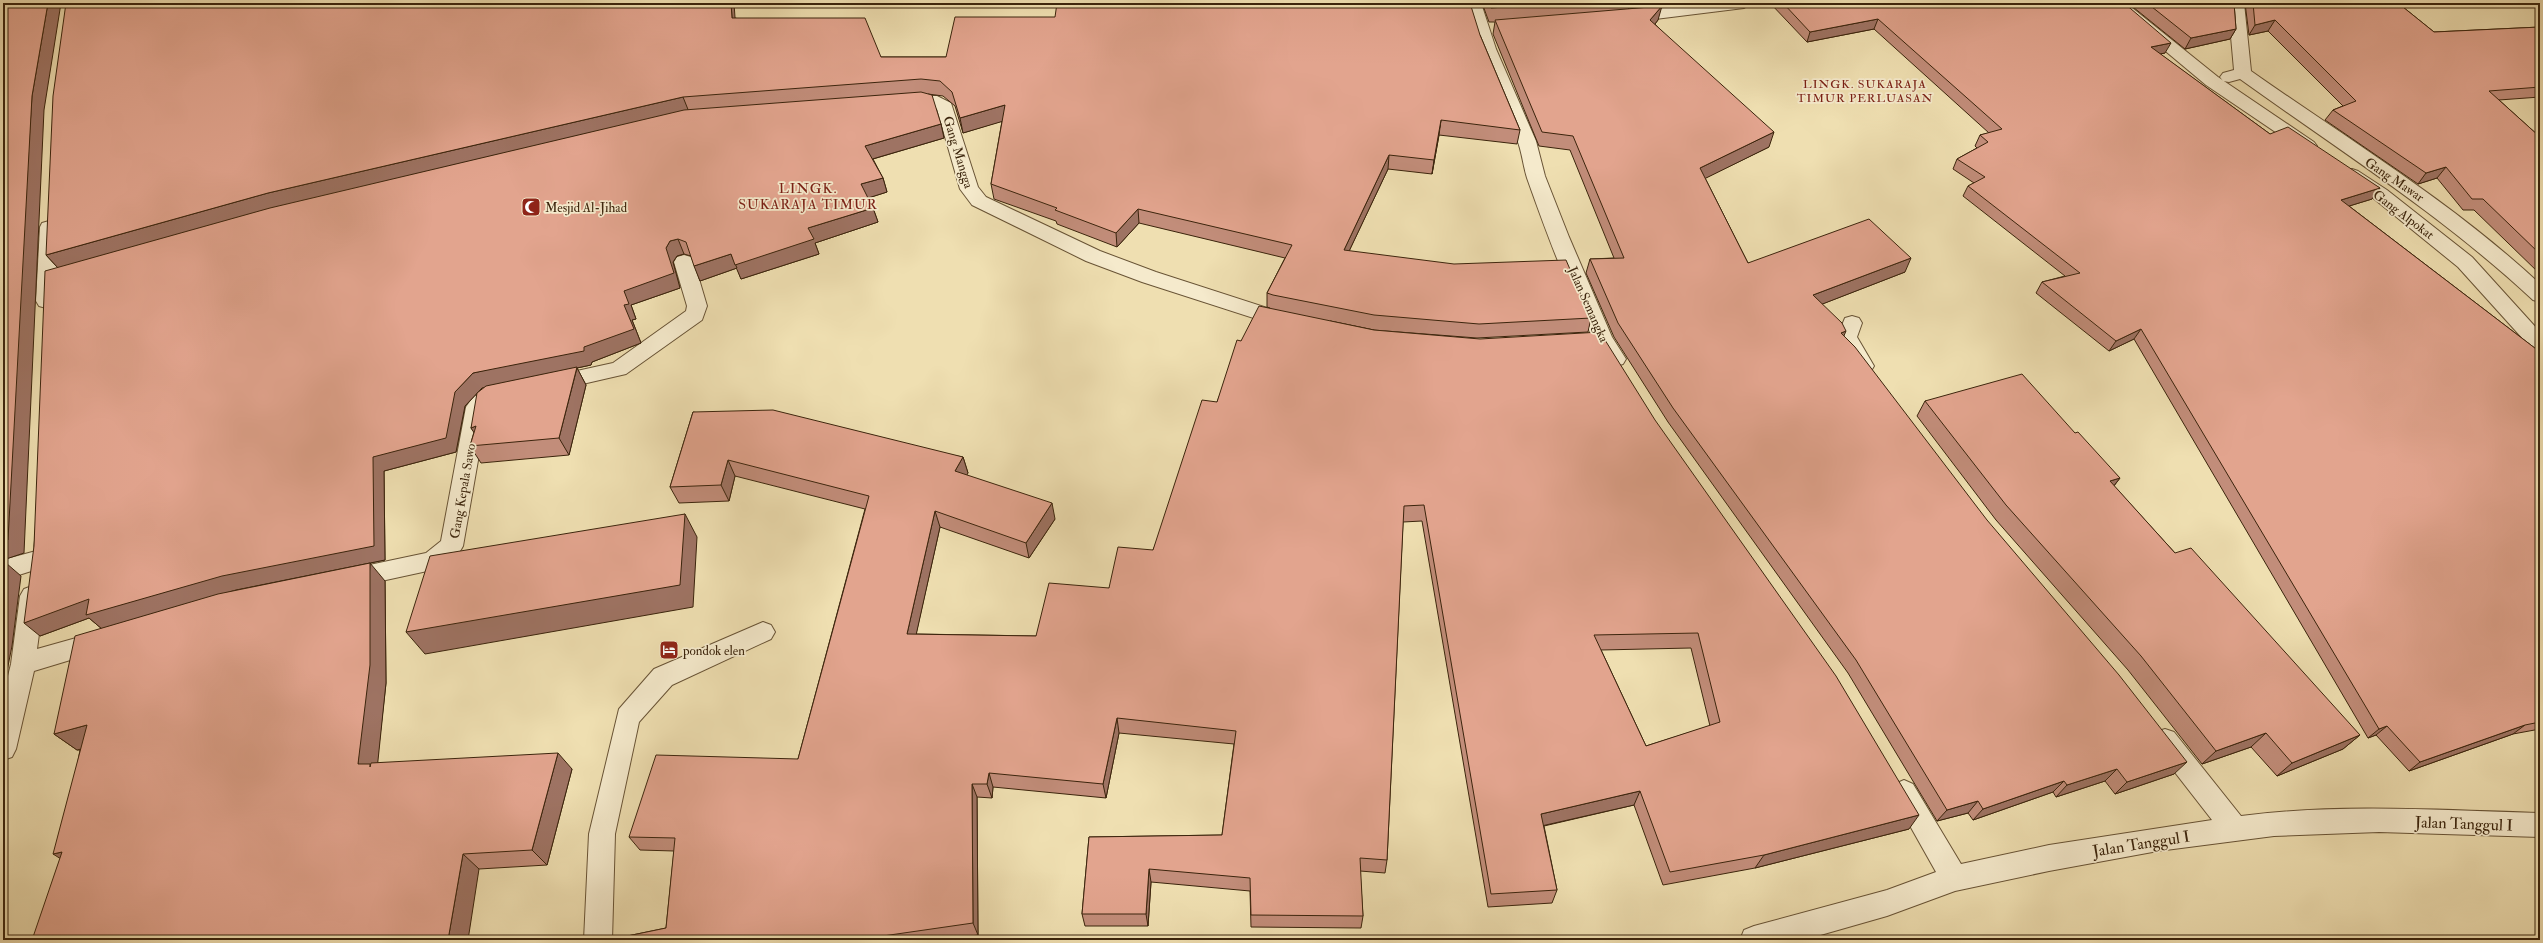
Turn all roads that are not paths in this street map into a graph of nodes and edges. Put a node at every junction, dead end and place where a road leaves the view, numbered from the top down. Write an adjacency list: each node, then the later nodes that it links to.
1 (1473, 3): 16 (street, Jalan Semangka)
2 (1744, 3): 5 (street)
3 (2116, 3): 6 (street, Gang Alpokat)
4 (2236, 3): 6 (street)
5 (1613, 18)
6 (2227, 77): 10 (street, Gang Mawar); 11 (street, Gang Alpokat)
7 (886, 103): 14 (street, Gang Mangga)
8 (50, 211): 12 (street)
9 (684, 262): 18 (street)
10 (2530, 288): 11 (street)
11 (2497, 291): 15 (street, Gang Alpokat)
12 (45, 321)
13 (1852, 323): 17 (street)
14 (1303, 324)
15 (2540, 345)
16 (1627, 378)
17 (1878, 384)
18 (528, 388)
19 (498, 394): 21 (street, Gang Kepala Sawo)
20 (3, 570): 24 (street)
21 (330, 582)
22 (763, 632): 31 (street)
23 (122, 635): 24 (street)
24 (23, 664): 26 (street)
25 (2152, 723): 29 (street)
26 (3, 749)
27 (1895, 777): 30 (street)
28 (2540, 825): 29 (street, Jalan Tanggul I)
29 (2235, 829): 30 (street, Jalan Tanggul I)
30 (1955, 878): 32 (street, Jalan Tanggul I)
31 (598, 940)
32 (1754, 940)

